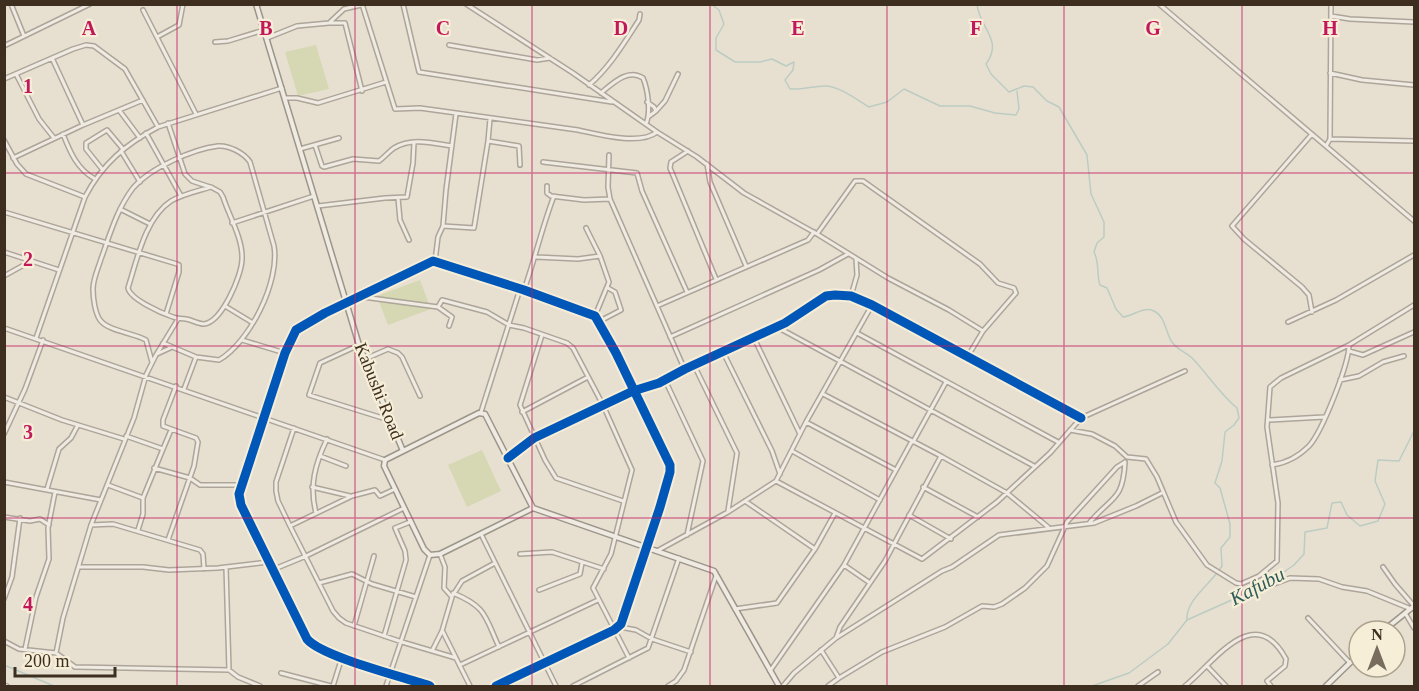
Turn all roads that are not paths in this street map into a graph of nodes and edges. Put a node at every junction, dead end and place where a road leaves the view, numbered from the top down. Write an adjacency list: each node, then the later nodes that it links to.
1 (11, 4): 16 (street)
2 (90, 4): 16 (street)
3 (183, 4): 17 (street)
4 (256, 4): 15 (main road, Kabushi Road)
5 (403, 4): 36 (street)
6 (466, 4): 23 (street)
7 (1159, 4): 51 (street)
8 (1331, 4): 12 (street)
9 (362, 5): 14 (street); 28 (street)
10 (143, 10): 17 (street)
11 (640, 14): 29 (street)
12 (1331, 16): 13 (street); 24 (street)
13 (1414, 22)
14 (329, 23): 18 (street); 32 (street)
15 (264, 30): 18 (main road, Kabushi Road); 19 (street)
16 (24, 36): 21 (street)
17 (157, 37): 40 (street)
18 (267, 38): 31 (main road, Kabushi Road)
19 (215, 42)
20 (449, 45): 23 (street)
21 (4, 46)
22 (52, 58): 25 (street); 35 (street); 46 (street)
23 (550, 58): 29 (street)
24 (1330, 73): 30 (street); 55 (street)
25 (16, 74): 27 (street); 52 (street)
26 (678, 74): 39 (street)
27 (4, 79)
28 (386, 82): 32 (street); 41 (street)
29 (589, 85): 33 (street)
30 (1414, 85)
31 (282, 88): 34 (main road, Kabushi Road); 40 (street)
32 (362, 91): 34 (street)
33 (601, 93): 36 (street); 37 (street)
34 (285, 98): 63 (main road, Kabushi Road)
35 (143, 100): 38 (street); 47 (street)
36 (614, 102): 45 (street)
37 (647, 102): 39 (street); 42 (street)
38 (119, 110): 46 (street); 53 (street)
39 (656, 111): 42 (street)
40 (196, 114): 44 (street)
41 (456, 114): 43 (street); 61 (street)
42 (648, 117): 45 (street)
43 (490, 119): 48 (street); 57 (street)
44 (168, 123): 47 (street); 68 (street)
45 (646, 124): 48 (street)
46 (83, 125): 50 (street)
47 (158, 127): 49 (street)
48 (657, 132): 65 (street)
49 (146, 133): 53 (street); 71 (street)
50 (63, 134): 52 (street); 75 (street)
51 (1312, 134): 62 (street); 122 (street)
52 (54, 138): 67 (street)
53 (140, 138): 64 (street)
54 (339, 138): 60 (street)
55 (1330, 139): 58 (street); 62 (street)
56 (4, 140): 67 (street)
57 (488, 141): 72 (street); 92 (street)
58 (1414, 141)
59 (414, 142): 60 (street); 61 (street); 83 (street)
60 (315, 145): 63 (street)
61 (452, 146): 92 (street)
62 (1326, 146): 89 (street)
63 (300, 149): 79 (main road, Kabushi Road)
64 (122, 150): 73 (street); 73 (street); 76 (street)
65 (688, 150): 70 (street); 110 (street)
66 (609, 155): 74 (street)
67 (14, 158): 82 (street)
68 (180, 158): 71 (street); 78 (street); 88 (street)
69 (543, 162): 74 (street)
70 (707, 164): 95 (street); 107 (street)
71 (163, 165): 76 (street); 80 (street)
72 (520, 165)
73 (102, 169): 75 (street)
74 (608, 170): 84 (street); 113 (street)
75 (95, 178): 82 (street)
76 (140, 182): 86 (street)
77 (547, 186): 81 (street)
78 (211, 187): 80 (street); 90 (street)
79 (314, 195): 85 (main road, Kabushi Road); 88 (street)
80 (181, 196): 91 (street)
81 (554, 196): 84 (street); 103 (street)
82 (85, 197): 94 (street)
83 (398, 198): 85 (street); 96 (street)
84 (610, 199): 120 (street)
85 (318, 206): 116 (main road, Kabushi Road)
86 (120, 209): 91 (street); 97 (street)
87 (4, 212): 94 (street)
88 (264, 213): 90 (street); 129 (street)
89 (1414, 221)
90 (232, 223): 119 (street)
91 (151, 224): 99 (street)
92 (443, 226): 106 (street)
93 (586, 228): 102 (street)
94 (73, 232): 97 (street); 108 (street)
95 (815, 233): 100 (street); 107 (street); 135 (street)
96 (409, 240)
97 (106, 243): 99 (street); 157 (street)
98 (4, 252): 105 (street)
99 (140, 252): 123 (street); 123 (street)
100 (848, 254): 104 (street); 139 (street)
101 (1414, 255): 122 (street)
102 (600, 256): 103 (street); 111 (street)
103 (536, 257): 112 (street)
104 (856, 259): 114 (street); 135 (street)
105 (31, 261): 108 (street); 109 (street)
106 (435, 261): 112 (street); 115 (street)
107 (746, 266): 110 (street)
108 (59, 270): 140 (street)
109 (4, 276)
110 (716, 279): 113 (street)
111 (608, 288): 124 (street); 127 (street)
112 (522, 290): 124 (street); 130 (street)
113 (687, 292): 120 (street)
114 (851, 296): 117 (street); 132 (street)
115 (361, 297): 116 (street); 121 (street)
116 (347, 303): 145 (main road, Kabushi Road); 150 (street)
117 (872, 305): 137 (street); 152 (street)
118 (1414, 305): 146 (street)
119 (225, 306): 126 (street); 129 (street)
120 (656, 306): 139 (street)
121 (438, 308): 130 (street); 131 (street)
122 (1312, 312): 128 (street)
123 (166, 314): 125 (street)
124 (595, 316): 127 (street)
125 (171, 317): 126 (street); 134 (street)
126 (178, 319): 134 (street)
127 (600, 321): 168 (street)
128 (1288, 322)
129 (254, 323): 143 (street)
130 (509, 325): 138 (street); 175 (street)
131 (449, 326)
132 (777, 327): 141 (street); 156 (street)
133 (4, 328): 140 (street)
134 (173, 329): 144 (street)
135 (983, 332): 152 (street)
136 (1414, 332): 148 (street)
137 (857, 333): 156 (street); 165 (street)
138 (542, 335): 162 (street); 176 (street)
139 (670, 337): 159 (street)
140 (36, 338): 142 (street)
141 (754, 338): 149 (street); 188 (street)
142 (43, 340): 161 (street); 172 (street)
143 (242, 340): 150 (street); 154 (street)
144 (163, 343): 147 (street); 151 (street)
145 (359, 345): 155 (main road, Kabushi Road); 180 (street)
146 (1349, 345): 148 (street); 181 (street)
147 (171, 348): 151 (street); 154 (street)
148 (1349, 351): 164 (street)
149 (723, 352): 158 (street); 208 (street)
150 (285, 353): 178 (street)
151 (156, 355): 157 (street)
152 (968, 356): 179 (street)
153 (1404, 356): 164 (street)
154 (196, 357): 167 (street)
155 (365, 359): 170 (street); 180 (main road, Kabushi Road)
156 (842, 361): 169 (street); 174 (street)
157 (152, 362): 161 (street)
158 (694, 365): 159 (street); 229 (street)
159 (685, 369): 163 (street)
160 (1185, 371): 179 (street)
161 (146, 375): 166 (street); 189 (street)
162 (588, 377): 173 (street); 176 (street)
163 (665, 380): 168 (street); 246 (street)
164 (1340, 380): 177 (street)
165 (946, 382): 174 (street); 193 (street)
166 (176, 386): 167 (street); 185 (street)
167 (184, 389): 178 (street)
168 (633, 391): 173 (street); 251 (street)
169 (823, 394): 182 (street); 192 (street)
170 (420, 396)
171 (4, 397): 172 (street)
172 (19, 402): 183 (street); 187 (street)
173 (603, 405): 190 (street); 225 (street)
174 (930, 410): 192 (street); 205 (street)
175 (481, 412): 195 (main road, Kabushi Road); 200 (main road)
176 (522, 412): 190 (street)
177 (1324, 417): 181 (street); 203 (street)
178 (263, 418): 184 (street); 213 (street)
179 (1081, 418): 186 (street)
180 (389, 420): 195 (main road, Kabushi Road)
181 (1268, 420): 203 (street)
182 (806, 422): 188 (street); 207 (street)
183 (78, 425): 189 (street); 216 (street)
184 (294, 428): 191 (street); 240 (street)
185 (171, 430): 194 (street); 209 (street)
186 (1071, 430): 193 (street); 199 (street)
187 (4, 434)
188 (800, 434): 196 (street)
189 (126, 438): 194 (street); 212 (street)
190 (534, 438): 200 (street); 225 (street)
191 (327, 439): 197 (street); 201 (street)
192 (913, 441): 198 (street); 207 (street)
193 (1059, 442): 205 (street)
194 (163, 449): 206 (street)
195 (403, 450): 201 (main road)
196 (792, 451): 208 (street); 224 (street)
197 (320, 456): 204 (street); 214 (street)
198 (941, 456): 215 (street); 220 (street)
199 (1127, 457): 202 (street); 219 (street)
200 (508, 458): 228 (main road)
201 (385, 460): 217 (main road)
202 (1125, 462): 237 (street); 241 (street)
203 (1272, 465): 219 (street)
204 (346, 466)
205 (1034, 466): 220 (street)
206 (154, 468): 209 (street); 222 (street)
207 (896, 470): 224 (street)
208 (780, 474): 210 (street)
209 (190, 478): 213 (street); 249 (street)
210 (776, 481): 226 (street); 231 (street)
211 (4, 482): 216 (street)
212 (108, 485): 222 (street); 223 (street)
213 (241, 485): 260 (street)
214 (312, 487): 221 (street); 230 (street)
215 (923, 487): 232 (street); 234 (street)
216 (47, 489): 218 (street)
217 (394, 489): 221 (street); 227 (main road)
218 (55, 492): 223 (street); 238 (street)
219 (1163, 492): 237 (street)
220 (1007, 493): 234 (street); 242 (street)
221 (352, 496): 230 (street)
222 (144, 498): 244 (street)
223 (101, 500): 239 (street)
224 (880, 500): 243 (street)
225 (623, 501): 247 (street)
226 (745, 501): 229 (street); 252 (street)
227 (404, 508): 236 (main road); 257 (street)
228 (533, 508): 245 (main road); 247 (main road)
229 (728, 512): 246 (street)
230 (316, 513): 240 (street)
231 (835, 513): 243 (street); 252 (street)
232 (909, 515): 248 (street); 250 (street)
233 (4, 517): 235 (street)
234 (978, 517): 248 (street)
235 (20, 518): 238 (street); 279 (street)
236 (410, 522): 256 (main road); 276 (street)
237 (1089, 524): 241 (street)
238 (49, 525): 298 (street)
239 (92, 525): 244 (street); 264 (street)
240 (290, 525): 257 (street)
241 (1064, 527): 242 (street); 316 (street)
242 (1050, 528): 293 (street)
243 (865, 529): 250 (street); 263 (street)
244 (138, 530): 249 (street)
245 (481, 534): 254 (main road); 261 (street)
246 (687, 535): 253 (street)
247 (616, 537): 251 (main road); 268 (street)
248 (951, 538): 250 (street)
249 (168, 540): 267 (street)
250 (894, 544): 273 (street)
251 (647, 548): 253 (main road); 287 (street)
252 (815, 549): 282 (street)
253 (657, 551): 259 (main road)
254 (440, 554): 256 (main road); 277 (street)
255 (520, 554): 262 (street)
256 (430, 555): 278 (street)
257 (306, 556): 269 (street); 271 (street)
258 (374, 556): 272 (street)
259 (678, 558): 270 (main road); 294 (street)
260 (269, 562): 265 (street); 269 (street)
261 (495, 563): 277 (street); 291 (street)
262 (582, 563): 268 (street); 275 (street)
263 (844, 565): 273 (street); 312 (street)
264 (79, 567): 267 (street); 302 (street)
265 (226, 567): 267 (street); 311 (street)
266 (1383, 567): 281 (street)
267 (204, 569)
268 (604, 569): 280 (street)
269 (272, 570): 303 (street)
270 (717, 574): 282 (main road); 301 (street)
271 (319, 582): 272 (street); 286 (street)
272 (368, 582): 276 (street); 286 (street)
273 (870, 583): 293 (street)
274 (1269, 586): 281 (street)
275 (539, 590)
276 (398, 592): 278 (street); 292 (street)
277 (453, 595): 290 (street); 297 (street)
278 (416, 597): 296 (street)
279 (4, 599)
280 (598, 600): 289 (street); 291 (street)
281 (1413, 607): 283 (main road)
282 (735, 609): 312 (main road)
283 (1405, 613): 285 (main road); 288 (street)
284 (1308, 618): 306 (street)
285 (1398, 619)
286 (354, 626): 292 (street)
287 (619, 627): 289 (street); 294 (street)
288 (1414, 628)
289 (614, 630): 305 (street); 307 (street)
290 (442, 631): 300 (street); 304 (street)
291 (529, 633): 297 (street); 307 (street)
292 (384, 636): 296 (street)
293 (836, 638): 299 (street)
294 (652, 639): 301 (street); 305 (street)
295 (4, 641): 298 (street)
296 (402, 642): 300 (street); 315 (street)
297 (499, 647): 308 (street)
298 (25, 650): 302 (street)
299 (821, 650): 316 (street); 326 (street)
300 (432, 651): 304 (street)
301 (691, 652): 325 (street)
302 (56, 653): 311 (street)
303 (342, 657): 315 (street); 318 (street)
304 (456, 658): 308 (street)
305 (629, 658): 324 (street)
306 (1347, 660)
307 (545, 663): 322 (street); 323 (street)
308 (460, 666): 321 (street)
309 (1207, 666): 329 (street); 330 (street); 331 (street)
310 (1347, 666): 332 (main road)
311 (229, 670): 317 (street)
312 (771, 671): 326 (main road)
313 (1158, 672): 328 (street)
314 (281, 673): 318 (street)
315 (390, 673): 319 (street); 320 (street)
316 (839, 678): 327 (street)
317 (260, 687)
318 (332, 687)
319 (386, 687)
320 (430, 687)
321 (470, 687)
322 (496, 687)
323 (556, 687)
324 (573, 687)
325 (668, 687)
326 (781, 687)
327 (828, 687)
328 (1138, 687)
329 (1185, 687)
330 (1226, 687)
331 (1271, 687)
332 (1326, 687)

